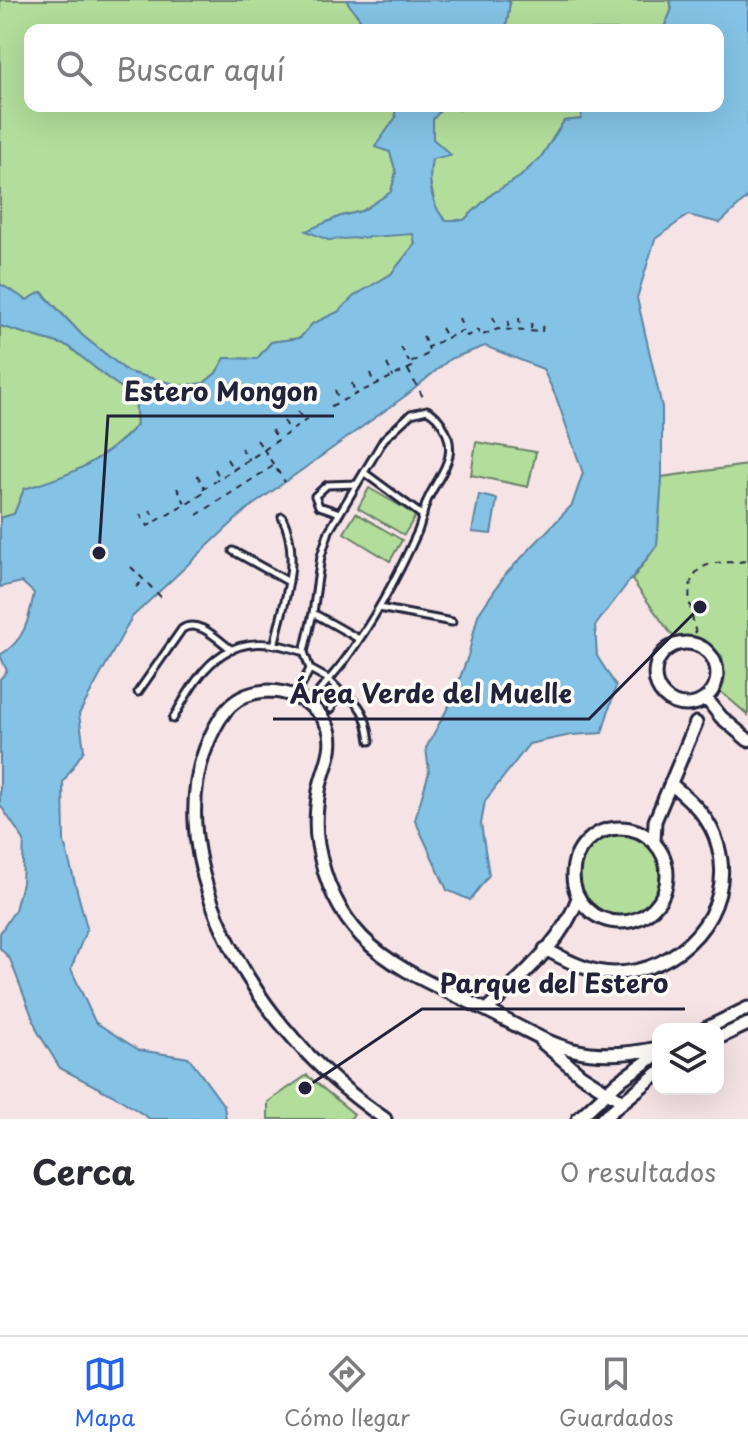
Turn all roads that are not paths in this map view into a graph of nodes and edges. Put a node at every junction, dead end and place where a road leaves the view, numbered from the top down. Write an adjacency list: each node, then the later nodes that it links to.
1 (366, 474): 2 (lane); 4 (lane); 4 (lane)
2 (358, 484): 3 (lane); 3 (lane)
3 (340, 513): 9 (lane)
4 (423, 516): 8 (lane)
5 (282, 517): 7 (lane)
6 (233, 551): 7 (lane)
7 (289, 582): 12 (lane)
8 (379, 608): 10 (lane); 11 (lane)
9 (313, 613): 11 (lane); 14 (lane)
10 (452, 622)
11 (359, 639): 16 (lane)
12 (275, 642): 13 (lane); 14 (lane)
13 (232, 650): 17 (lane); 25 (lane)
14 (304, 652): 15 (lane)
15 (310, 669): 16 (lane); 19 (lane)
16 (328, 679): 18 (lane); 21 (lane)
17 (138, 692)
18 (339, 693): 23 (lane); 28 (lane)
19 (296, 696): 21 (street); 48 (street)
20 (706, 698): 22 (street); 22 (street); 24 (street)
21 (309, 704): 38 (street)
22 (688, 705): 26 (street)
23 (331, 709)
24 (721, 717): 26 (street); 27 (street)
25 (173, 719)
26 (696, 723): 29 (street)
27 (748, 740)
28 (370, 741)
29 (671, 784): 30 (street); 36 (street)
30 (655, 821): 31 (street); 32 (street)
31 (641, 832): 32 (street); 33 (street)
32 (654, 842): 34 (street)
33 (578, 898): 34 (street); 35 (street)
34 (591, 913): 35 (street)
35 (567, 921): 36 (street)
36 (545, 949): 38 (street)
37 (748, 1008): 39 (street)
38 (487, 1010): 41 (street)
39 (717, 1023)
40 (748, 1024): 42 (street)
41 (532, 1033): 43 (street); 46 (street)
42 (724, 1035)
43 (652, 1052)
44 (652, 1056): 46 (street)
45 (652, 1078): 47 (street)
46 (606, 1092): 47 (street); 49 (street)
47 (622, 1101): 50 (street)
48 (381, 1118)
49 (578, 1119)
50 (602, 1119)

